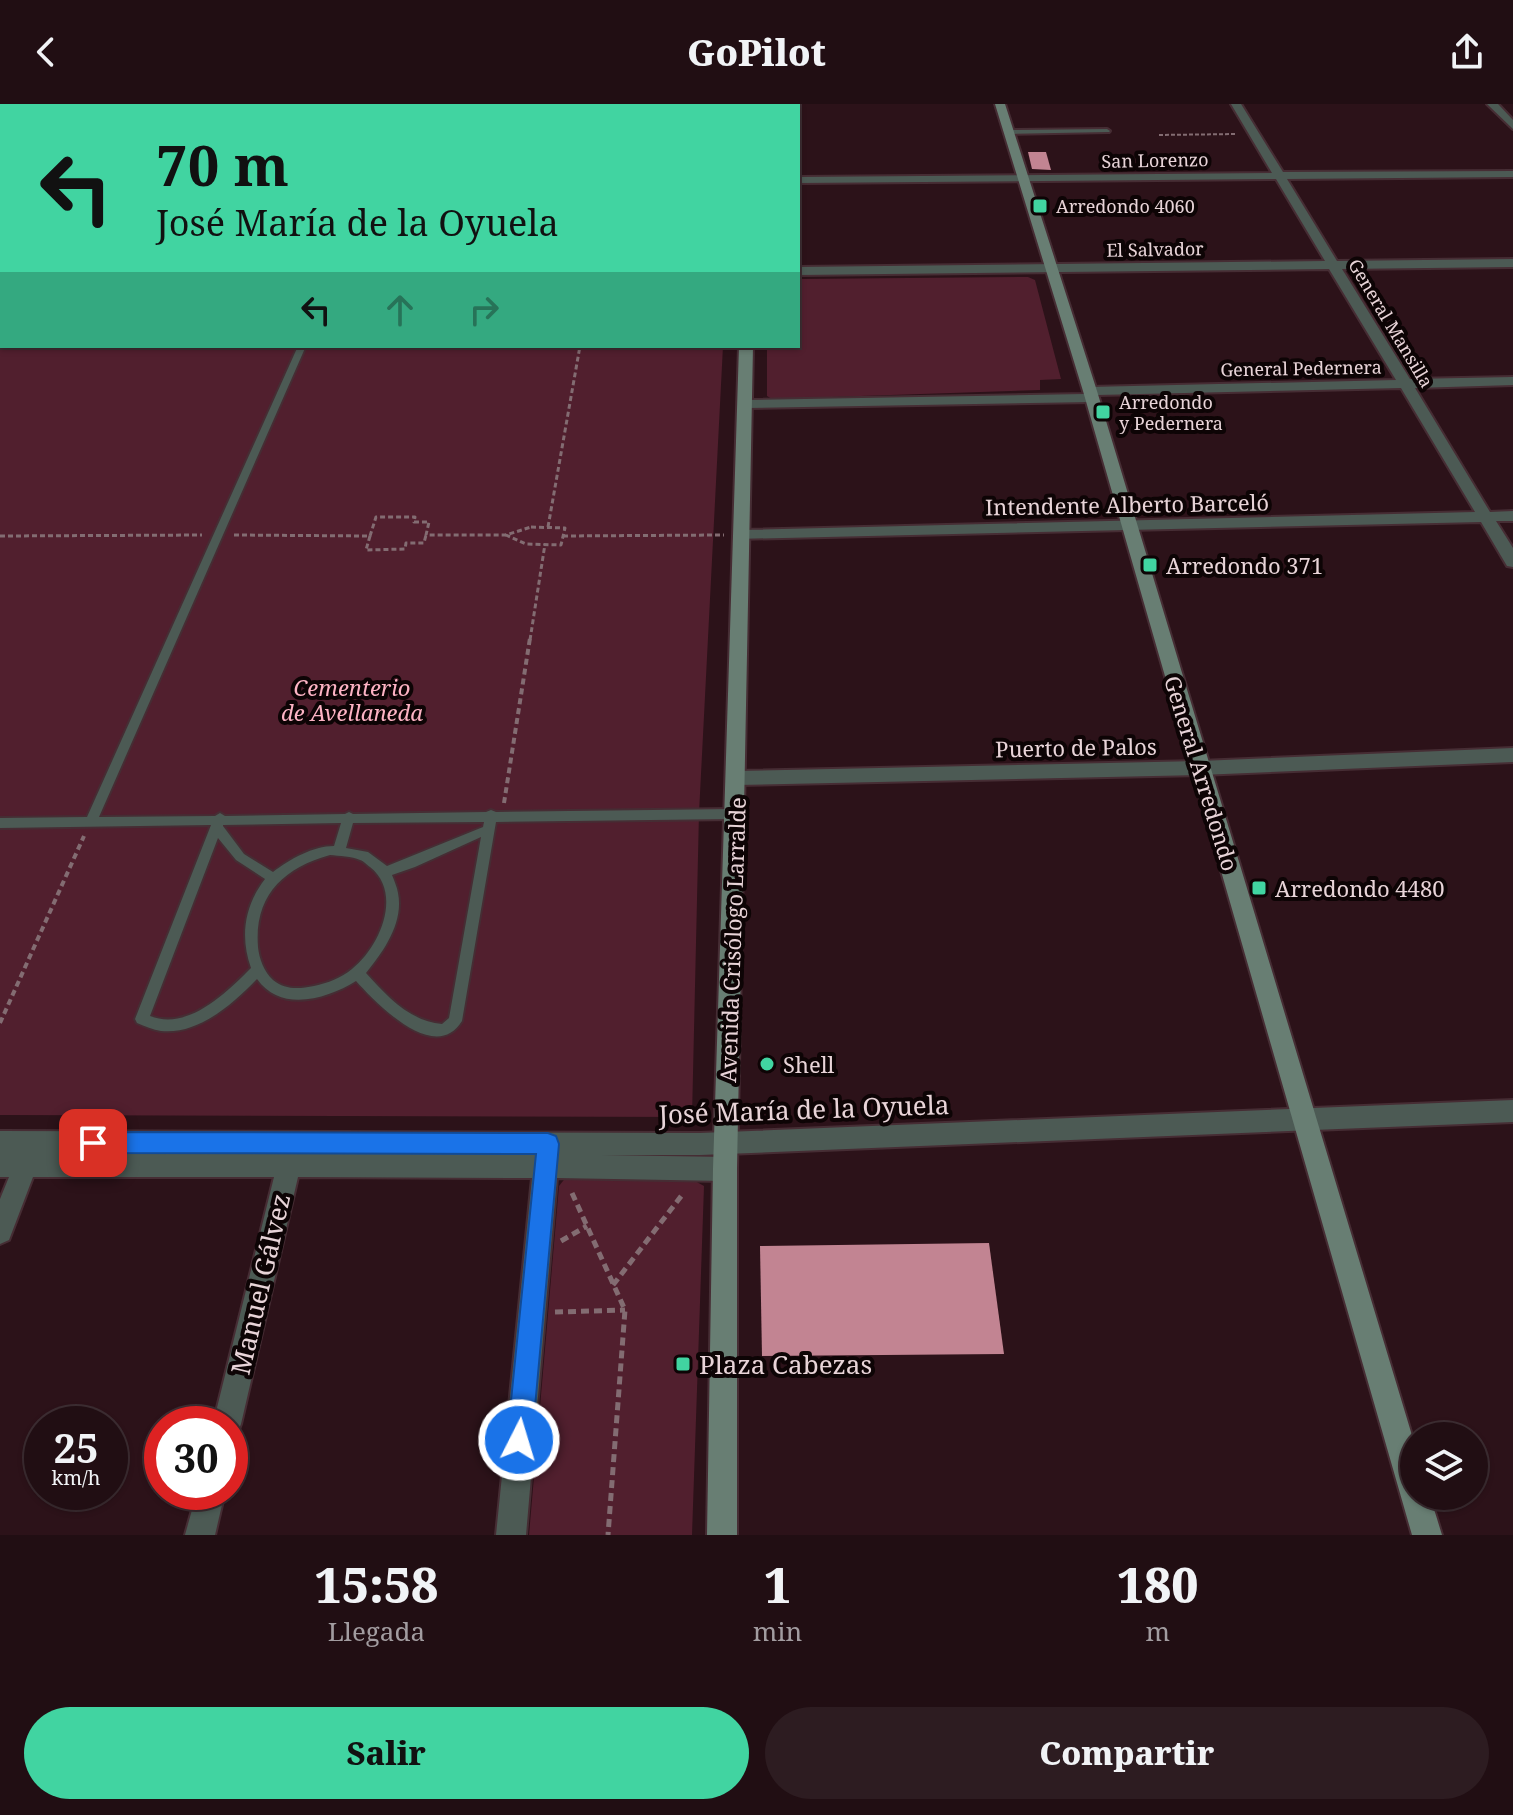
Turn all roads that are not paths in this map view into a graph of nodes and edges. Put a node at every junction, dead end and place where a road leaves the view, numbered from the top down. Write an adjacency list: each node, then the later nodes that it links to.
1 (1000, 104): 6 (street, General Arredondo)
2 (1236, 104): 8 (street, General Mansilla)
3 (1492, 104): 4 (street)
4 (1513, 126)
5 (1107, 131): 6 (lane)
6 (1009, 132): 9 (street, General Arredondo)
7 (1513, 174): 8 (street, San Lorenzo)
8 (1282, 177): 9 (street, San Lorenzo); 12 (street, General Mansilla)
9 (1023, 179): 10 (street, San Lorenzo); 13 (street, General Arredondo)
10 (800, 180)
11 (1513, 263): 12 (street, El Salvador)
12 (1335, 265): 13 (street, El Salvador); 18 (street, General Mansilla)
13 (1052, 268): 14 (street, El Salvador); 19 (street, General Arredondo)
14 (800, 271)
15 (301, 348): 33 (lane)
16 (746, 348): 20 (street, Avenida Crisólogo Larralde)
17 (1513, 381): 18 (street, General Pedernera)
18 (1407, 383): 19 (street, General Pedernera); 22 (street, General Mansilla)
19 (1091, 394): 20 (street, General Pedernera); 23 (street, General Arredondo)
20 (746, 404): 24 (street, Avenida Crisólogo Larralde)
21 (1513, 516): 22 (street, Intendente Alberto Barceló)
22 (1485, 517): 23 (street, Intendente Alberto Barceló); 25 (street, General Mansilla)
23 (1127, 526): 24 (street, Intendente Alberto Barceló); 27 (street, General Arredondo)
24 (742, 535): 28 (street, Avenida Crisólogo Larralde)
25 (1513, 562)
26 (1513, 755): 27 (street, Puerto de Palos)
27 (1200, 768): 28 (street, Puerto de Palos); 42 (street, General Arredondo)
28 (736, 778): 29 (street, Avenida Crisólogo Larralde)
29 (734, 814): 30 (lane); 44 (street, Avenida Crisólogo Larralde)
30 (496, 815): 31 (lane); 35 (lane)
31 (349, 817): 34 (lane); 36 (lane)
32 (0, 823): 33 (lane)
33 (90, 823): 34 (lane)
34 (219, 823): 38 (lane); 39 (lane)
35 (488, 830): 37 (lane); 40 (lane)
36 (339, 850): 37 (lane); 38 (lane)
37 (384, 872): 40 (lane)
38 (275, 879): 39 (lane)
39 (257, 971): 40 (lane)
40 (357, 973)
41 (1513, 1111): 42 (street, José María de la Oyuela)
42 (1307, 1120): 44 (street, José María de la Oyuela); 52 (street, General Arredondo)
43 (0, 1142): 45 (street, José María de la Oyuela)
44 (726, 1142): 47 (street, José María de la Oyuela); 49 (street, Avenida Crisólogo Larralde)
45 (30, 1154): 46 (street, José María de la Oyuela); 48 (street, José María de la Oyuela); 50 (street)
46 (291, 1155): 47 (street, José María de la Oyuela); 51 (street, Manuel Gálvez)
47 (547, 1155): 49 (street, José María de la Oyuela); 56 (street)
48 (0, 1165)
49 (725, 1169): 57 (street, Avenida Crisólogo Larralde)
50 (0, 1231)
51 (231, 1406)
52 (1400, 1442)
53 (206, 1510): 55 (street)
54 (1420, 1510): 58 (street)
55 (200, 1535)
56 (511, 1535)
57 (722, 1535)
58 (1427, 1535)

